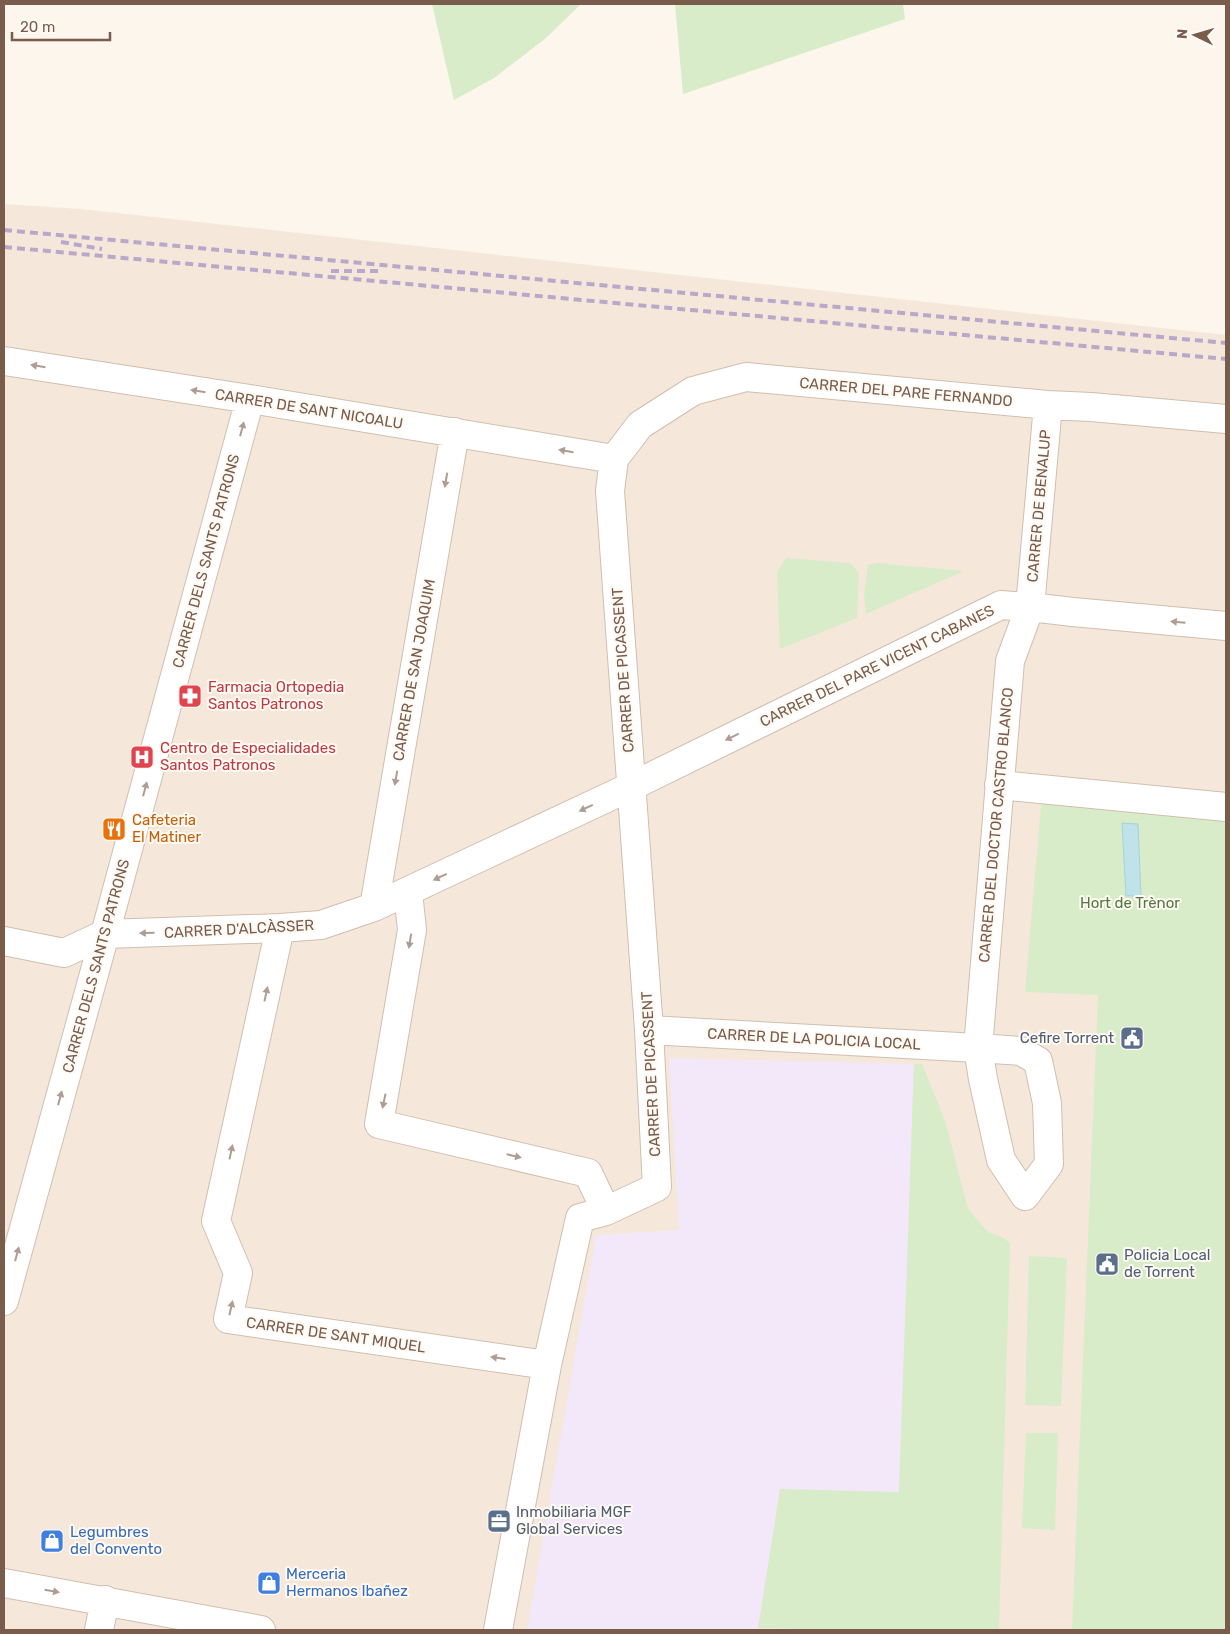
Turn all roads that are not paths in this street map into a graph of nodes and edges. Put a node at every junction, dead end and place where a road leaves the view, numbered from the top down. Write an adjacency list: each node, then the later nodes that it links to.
1 (4, 361): 2 (street, CARRER DE SANT NICOALU, one-way to 1)
2 (250, 399): 5 (street, CARRER DE SANT NICOALU); 15 (street, CARRER DELS SANTS PATRONS, one-way to 2)
3 (1048, 405): 4 (street, CARRER DEL PARE FERNANDO); 6 (street, CARRER DEL PARE FERNANDO); 7 (street, CARRER DE BENALUP)
4 (1226, 419)
5 (455, 432): 6 (street, CARRER DE SANT NICOALU, one-way to 5); 13 (street, CARRER DE SAN JOAQUIM, one-way to 13)
6 (614, 459): 10 (street, CARRER DE PICASSENT)
7 (1030, 606): 8 (street, CARRER DEL PARE VICENT CABANES, one-way to 7); 9 (street, CARRER DEL DOCTOR CASTRO BLANCO); 10 (street, CARRER DEL PARE VICENT CABANES, one-way to 10)
8 (1226, 626)
9 (999, 785): 11 (street); 18 (street, CARRER DEL DOCTOR CASTRO BLANCO)
10 (630, 787): 12 (street, CARRER D'ALCÀSSER, one-way to 12); 17 (street, CARRER DE PICASSENT)
11 (1226, 807)
12 (408, 892): 13 (street, CARRER D'ALCÀSSER); 19 (street, one-way to 19)
13 (374, 907): 14 (street, CARRER D'ALCÀSSER)
14 (280, 928): 15 (street, CARRER D'ALCÀSSER, one-way to 15); 21 (street, CARRER DE SANT MIQUEL, one-way to 14)
15 (105, 934): 16 (street, CARRER D'ALCÀSSER); 20 (street, CARRER DELS SANTS PATRONS, one-way to 15)
16 (4, 941)
17 (649, 1030): 18 (street, CARRER DE LA POLICIA LOCAL); 19 (street, CARRER DE PICASSENT)
18 (978, 1048): 18 (street, CARRER DE LA POLICIA LOCAL)
19 (606, 1211): 21 (street, CARRER DE PICASSENT)
20 (4, 1301)
21 (547, 1365): 26 (street, CARRER DE PICASSENT)
22 (4, 1583): 23 (street, one-way to 23)
23 (104, 1600): 24 (street); 25 (street)
24 (99, 1630)
25 (261, 1630)
26 (498, 1630)

